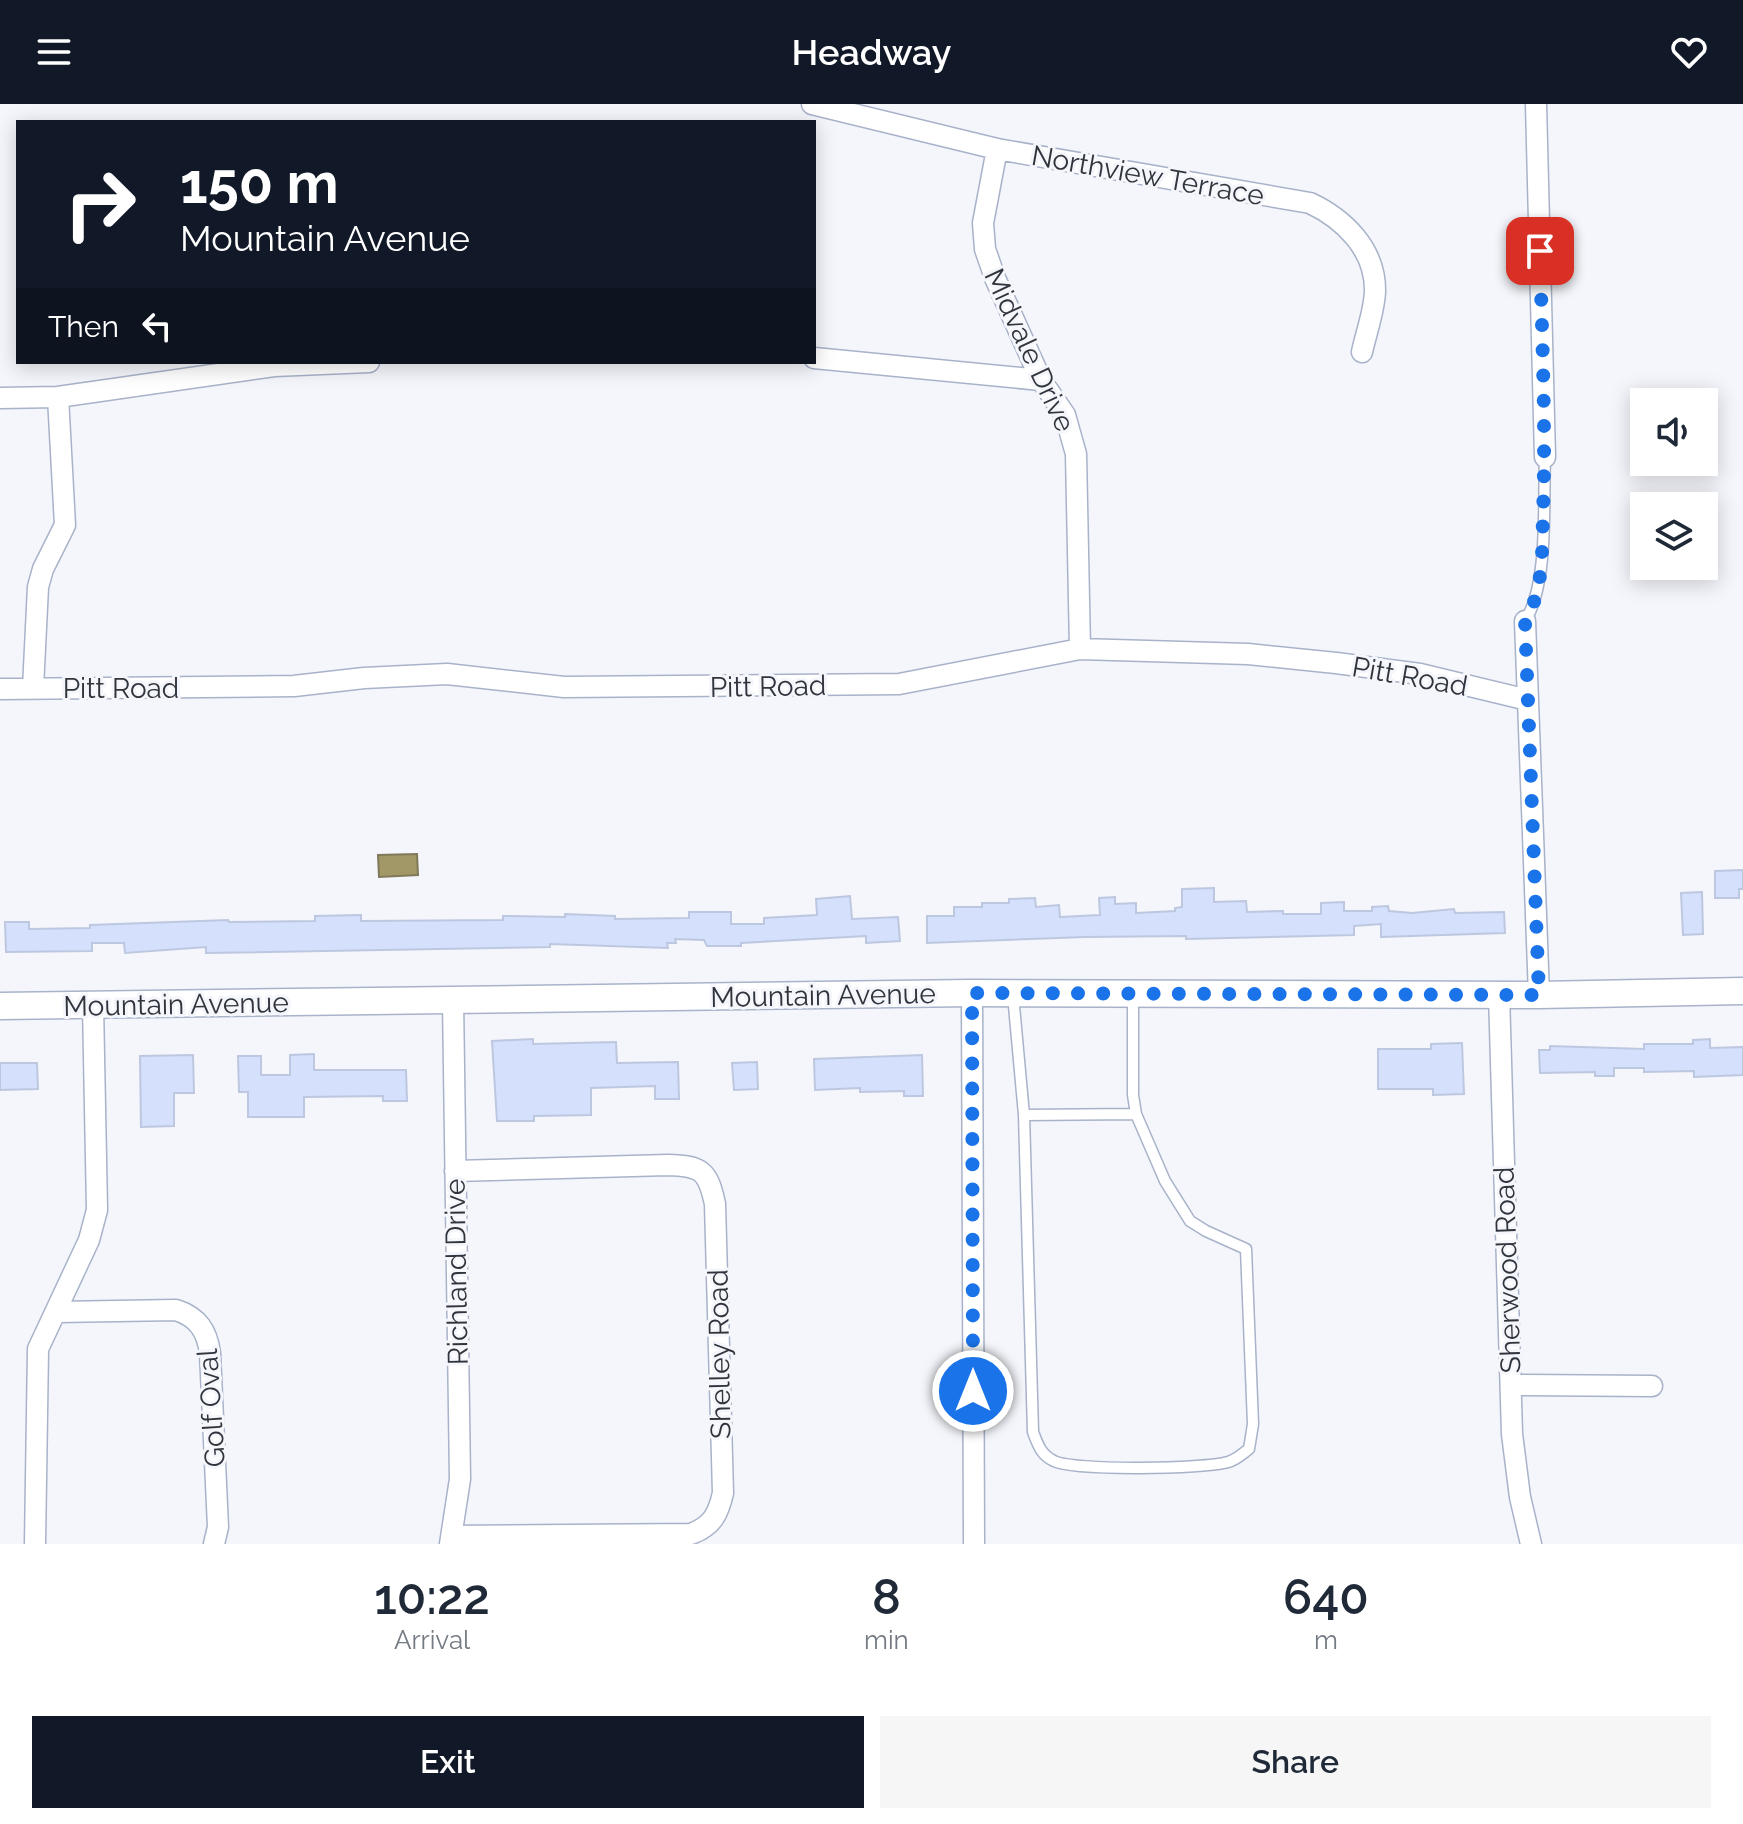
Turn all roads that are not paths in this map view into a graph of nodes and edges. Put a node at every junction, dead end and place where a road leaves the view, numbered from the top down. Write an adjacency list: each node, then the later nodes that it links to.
1 (812, 104): 3 (street, Northview Terrace)
2 (1536, 104): 11 (street)
3 (879, 112): 4 (street, Northview Terrace)
4 (997, 149): 5 (street, Northview Terrace); 8 (street, Midvale Drive)
5 (1362, 352)
6 (816, 358): 8 (street)
7 (322, 364): 9 (street)
8 (1041, 380): 13 (street, Midvale Drive)
9 (58, 397): 10 (street); 14 (street)
10 (0, 398)
11 (1545, 457): 12 (lane)
12 (1525, 621): 16 (street)
13 (1080, 649): 14 (street, Pitt Road); 16 (street, Pitt Road)
14 (33, 688): 15 (street, Pitt Road)
15 (0, 689)
16 (1528, 700): 22 (street)
17 (1743, 991): 22 (street, Mountain Avenue)
18 (972, 993): 19 (street, Mountain Avenue); 23 (street, Mountain Avenue); 35 (street)
19 (1013, 993): 20 (street, Mountain Avenue); 27 (lane)
20 (1133, 994): 21 (street, Mountain Avenue); 26 (lane)
21 (1499, 994): 22 (street, Mountain Avenue); 30 (street, Sherwood Road)
22 (1539, 995)
23 (453, 1000): 24 (street, Mountain Avenue); 28 (street, Richland Drive)
24 (93, 1005): 25 (street, Mountain Avenue); 29 (street)
25 (0, 1006)
26 (1136, 1114): 27 (lane); 27 (lane)
27 (1024, 1115)
28 (455, 1171): 32 (street, Richland Drive); 32 (street, Shelley Road)
29 (57, 1312): 33 (street); 34 (street, Golf Oval)
30 (1511, 1385): 31 (street); 36 (street, Sherwood Road)
31 (1652, 1386)
32 (451, 1540)
33 (35, 1544)
34 (214, 1544)
35 (974, 1544)
36 (1531, 1544)

